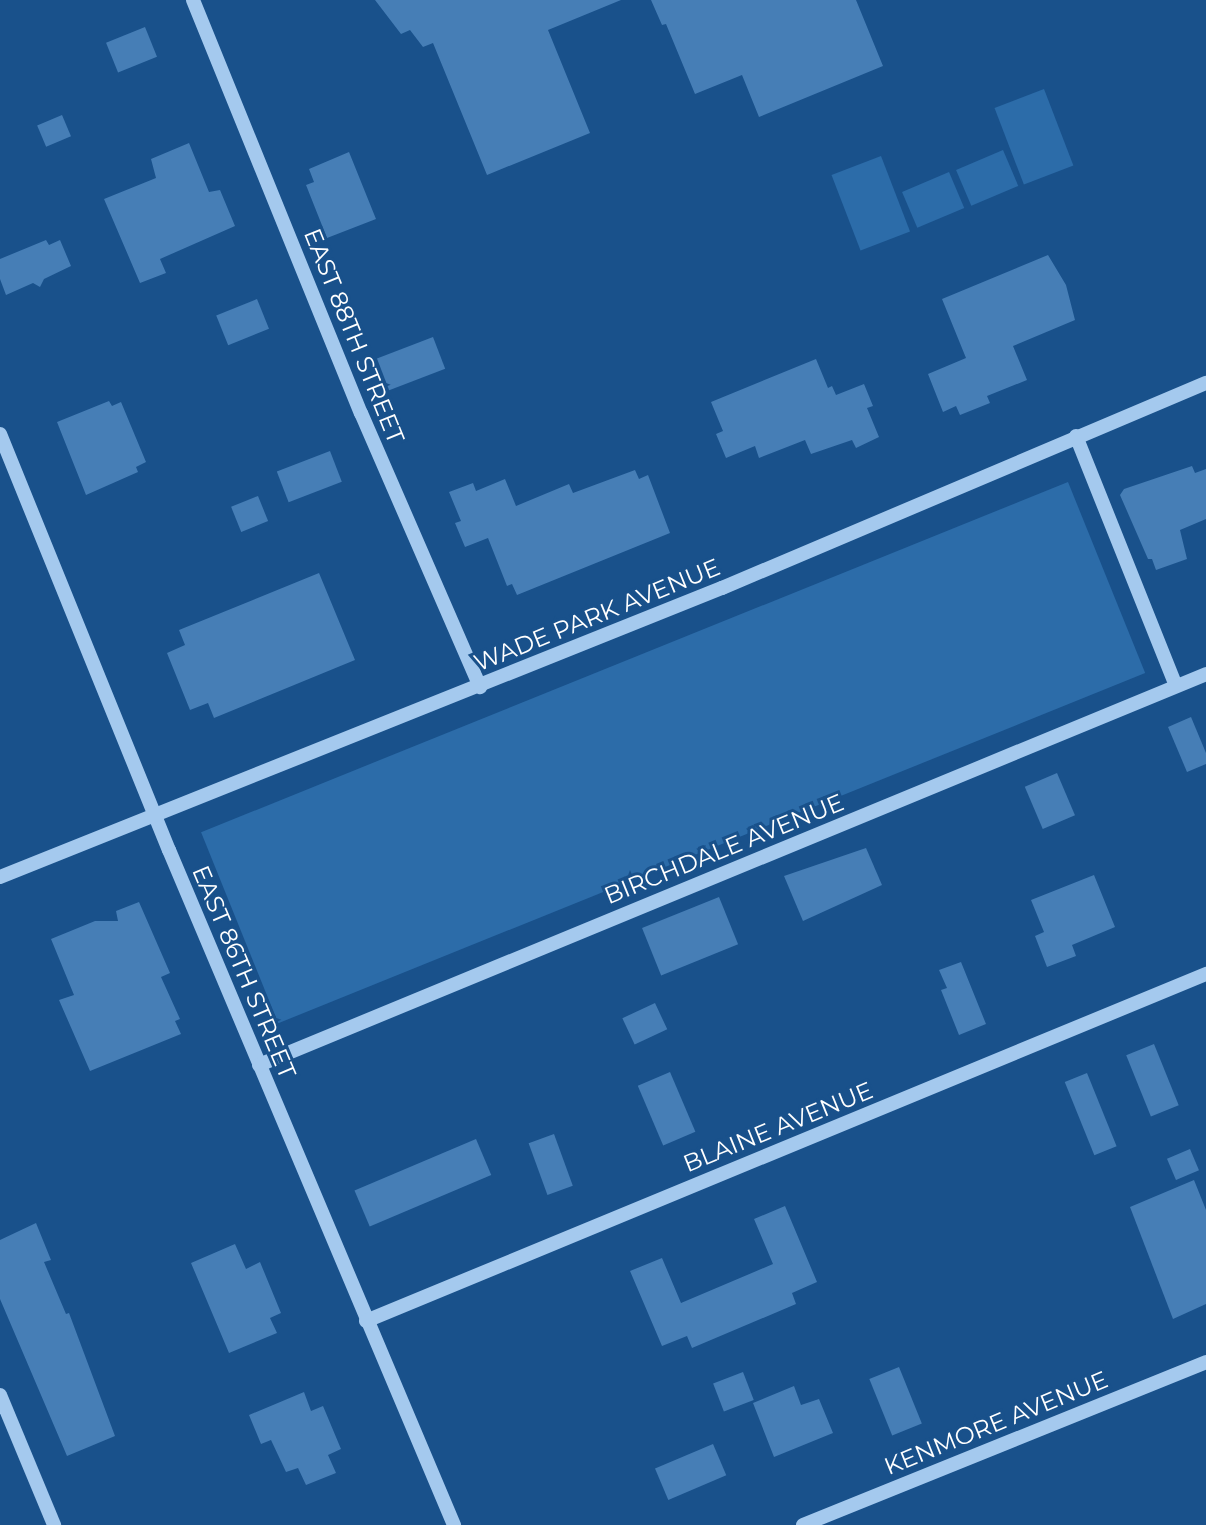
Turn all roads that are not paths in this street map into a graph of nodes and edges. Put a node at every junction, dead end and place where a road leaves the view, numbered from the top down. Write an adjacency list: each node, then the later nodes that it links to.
1 (193, 0): 7 (street, EAST 88TH STREET)
2 (1206, 383): 4 (street, WADE PARK AVENUE)
3 (0, 434): 8 (street, EAST 86TH STREET)
4 (1076, 436): 6 (street); 7 (street, WADE PARK AVENUE)
5 (1206, 674): 6 (street, BIRCHDALE AVENUE)
6 (1176, 686): 11 (street, BIRCHDALE AVENUE)
7 (480, 687): 8 (street, WADE PARK AVENUE)
8 (154, 812): 9 (street, WADE PARK AVENUE); 11 (street, EAST 86TH STREET)
9 (0, 877)
10 (1206, 974): 12 (street, BLAINE AVENUE)
11 (259, 1065): 12 (street, EAST 86TH STREET)
12 (366, 1321): 16 (street, EAST 86TH STREET)
13 (1206, 1362): 17 (street, KENMORE AVENUE)
14 (0, 1395): 15 (street)
15 (54, 1525)
16 (454, 1525)
17 (803, 1525)

